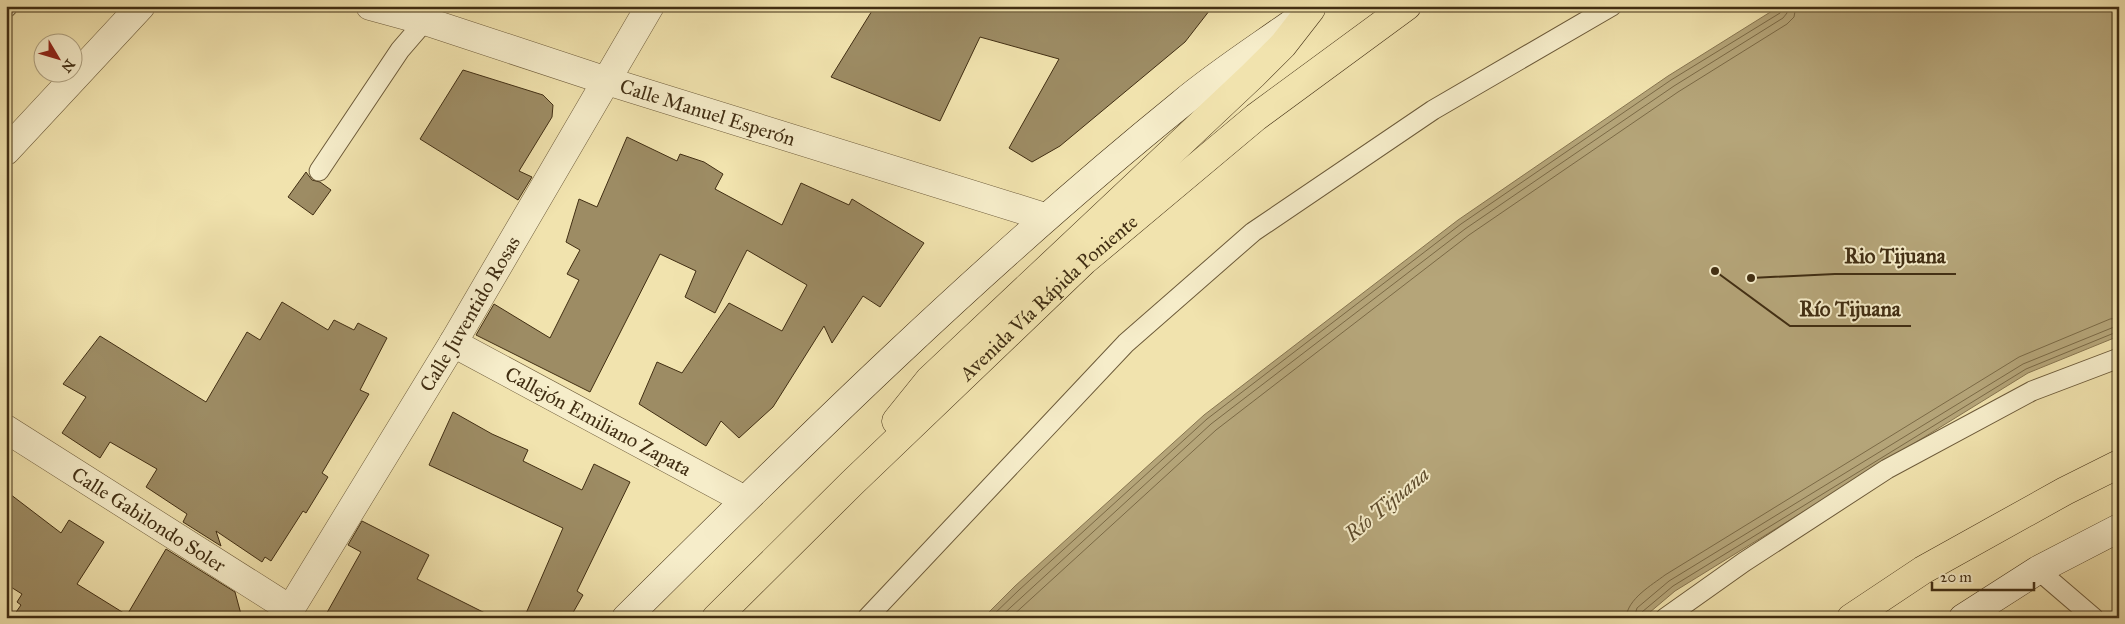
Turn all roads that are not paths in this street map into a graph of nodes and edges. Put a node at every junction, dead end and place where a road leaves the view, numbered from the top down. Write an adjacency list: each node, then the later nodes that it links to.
1 (141, 6): 9 (street)
2 (370, 6): 7 (street, Calle Manuel Esperón)
3 (650, 6): 8 (street, Calle Juventido Rosas)
4 (1407, 6): 16 (highway, Avenida Vía Rápida Poniente)
5 (1612, 6): 23 (lane)
6 (1313, 8): 11 (street); 16 (highway)
7 (425, 21): 8 (street, Calle Manuel Esperón); 10 (lane)
8 (606, 81): 11 (street, Calle Manuel Esperón); 12 (street, Calle Juventido Rosas)
9 (6, 151)
10 (319, 171)
11 (1046, 218): 17 (street)
12 (453, 343): 17 (street, Callejón Emiliano Zapata); 20 (street, Calle Juventido Rosas)
13 (2119, 358): 24 (lane)
14 (6, 429): 20 (street, Calle Gabilondo Soler)
15 (2119, 464): 25 (highway)
16 (852, 483): 22 (highway, Avenida Vía Rápida Poniente)
17 (745, 500): 21 (street)
18 (2119, 528): 19 (street)
19 (2038, 570): 26 (street); 27 (lane)
20 (288, 613)
21 (626, 618)
22 (716, 618)
23 (867, 618)
24 (1665, 618)
25 (1852, 618)
26 (1963, 618)
27 (2094, 618)

